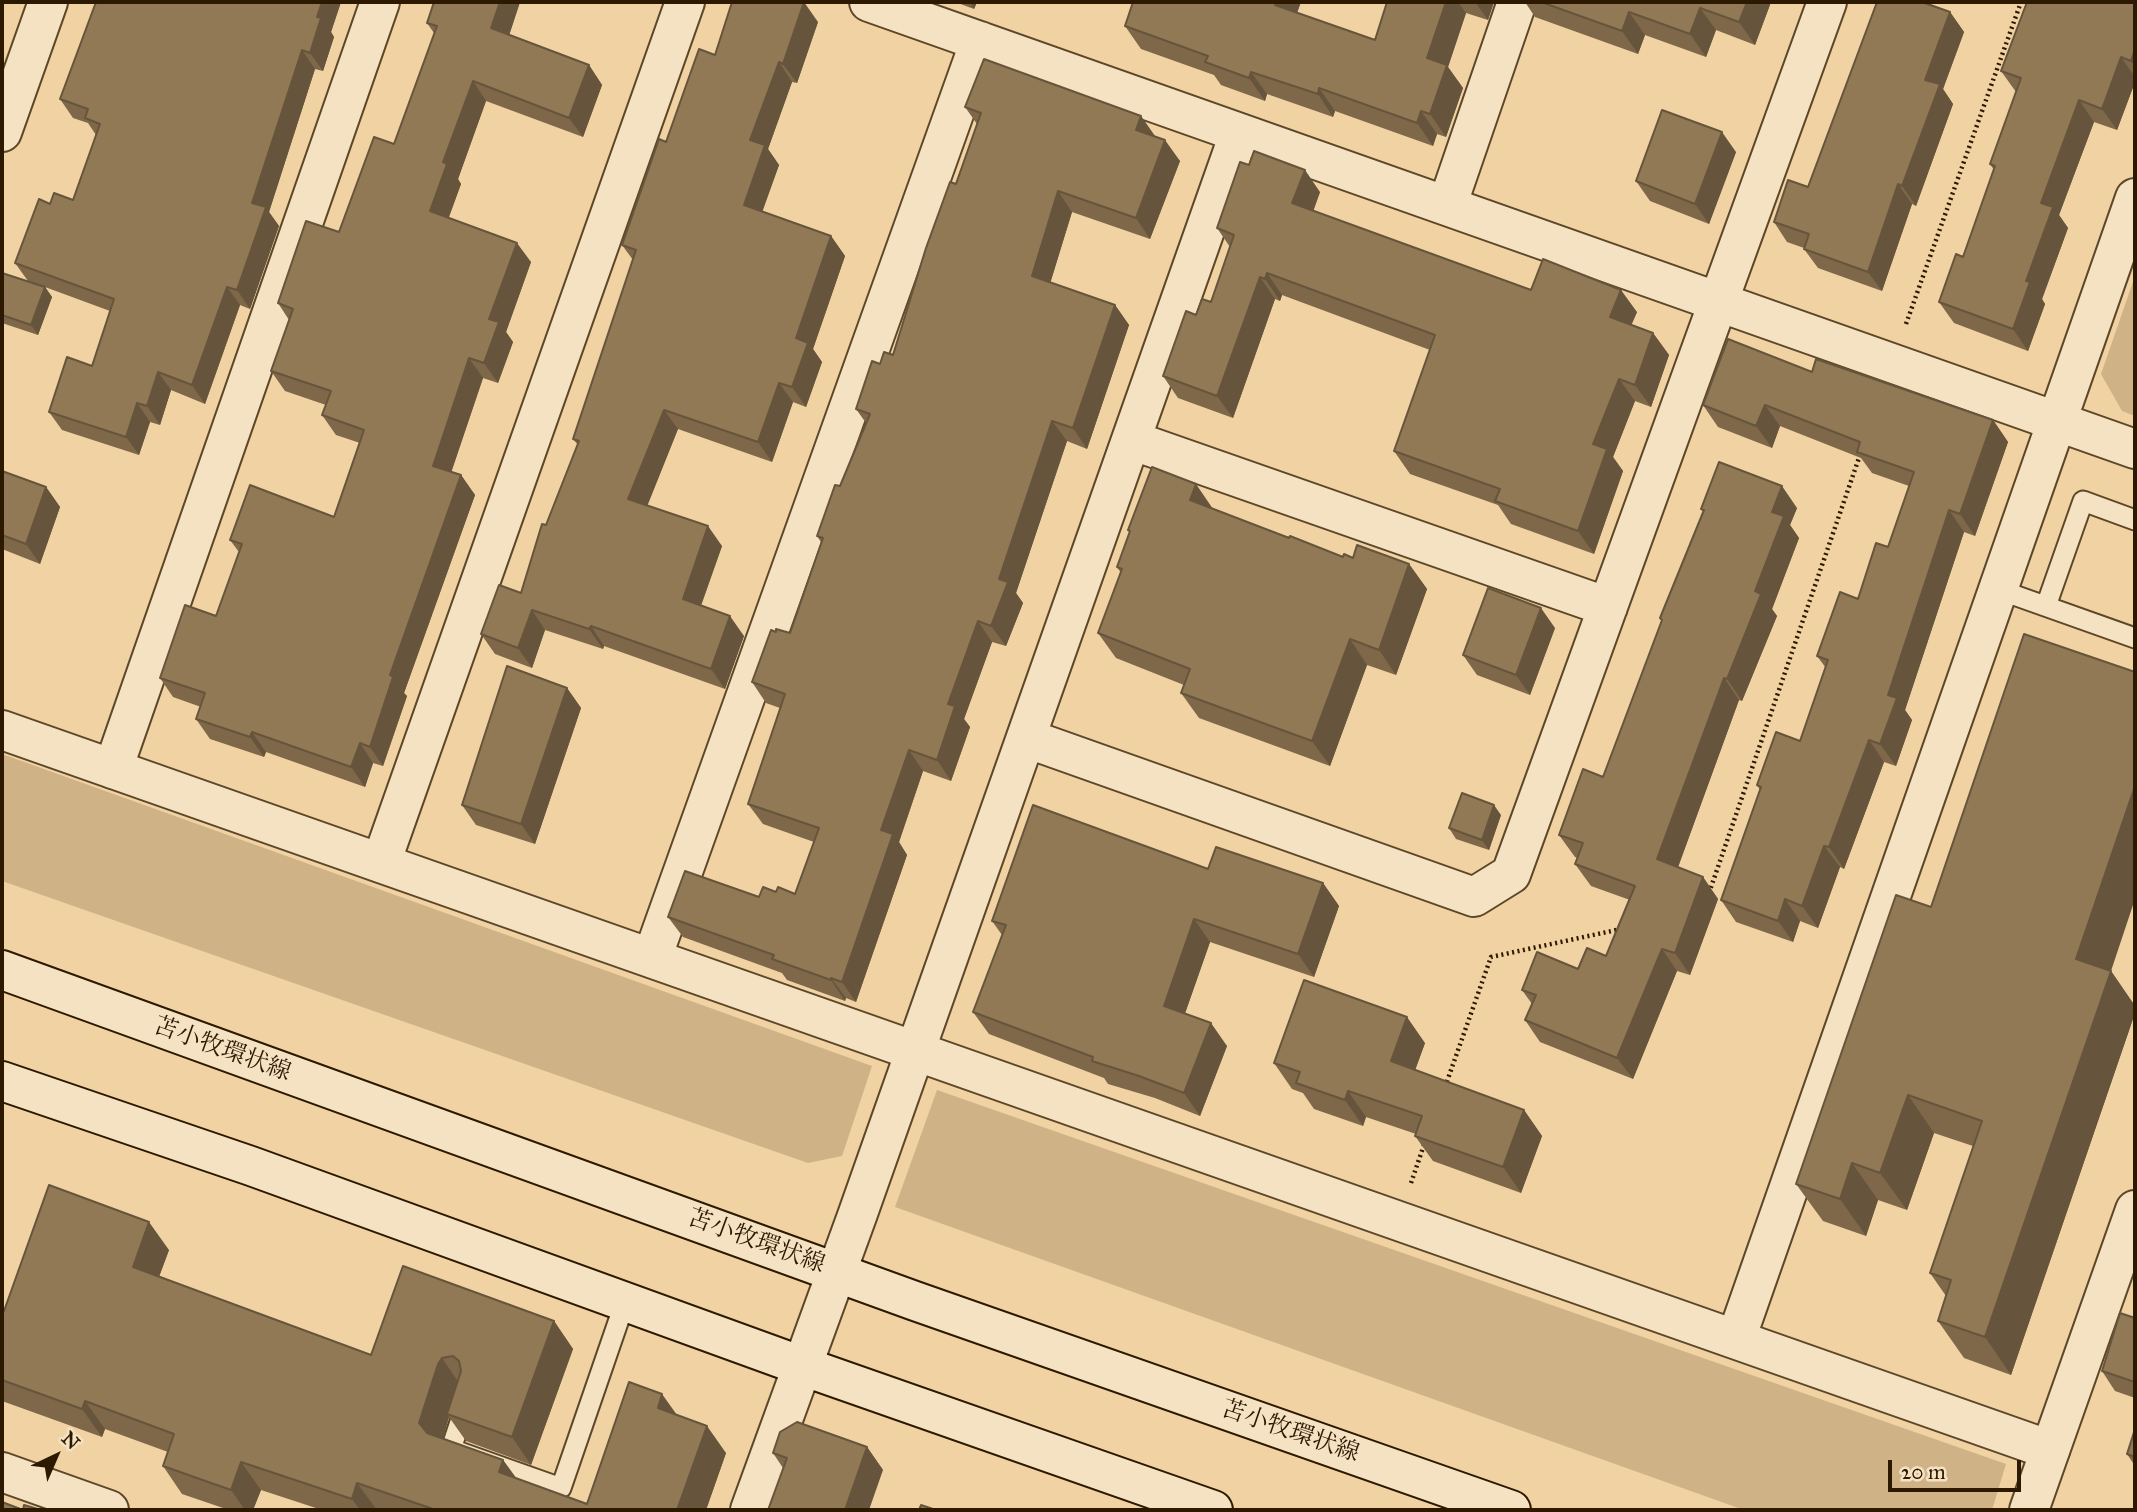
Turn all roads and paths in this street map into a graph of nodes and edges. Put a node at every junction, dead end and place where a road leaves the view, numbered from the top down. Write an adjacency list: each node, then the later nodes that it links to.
1 (48, 2): 9 (street)
2 (380, 2): 26 (street)
3 (685, 2): 27 (street)
4 (869, 2): 8 (street)
5 (1517, 2): 12 (street)
6 (1827, 2): 13 (street)
7 (2021, 2): 14 (path)
8 (980, 41): 10 (street); 30 (street)
9 (2, 132)
10 (1239, 134): 12 (street); 16 (street)
11 (2135, 198): 15 (street)
12 (1447, 206): 13 (street)
13 (1720, 302): 14 (street); 22 (street)
14 (1892, 364): 15 (street)
15 (2057, 421): 18 (street); 20 (street)
16 (1131, 440): 22 (street); 25 (street)
17 (1865, 442): 28 (path)
18 (2135, 449)
19 (2135, 520): 21 (lane)
20 (1997, 589): 21 (lane); 41 (street)
21 (2046, 606): 23 (lane)
22 (1608, 607): 25 (street)
23 (2135, 638)
24 (2, 730): 26 (street)
25 (1026, 738): 32 (street)
26 (113, 769): 27 (street)
27 (381, 863): 30 (street)
28 (1707, 898)
29 (1623, 928): 34 (path)
30 (652, 958): 32 (street)
31 (2, 970): 38 (street, 苫小牧環状線)
32 (916, 1051): 37 (street); 38 (street)
33 (2, 1081): 40 (street)
34 (1444, 1088)
35 (1426, 1141): 37 (path)
36 (2135, 1210): 39 (street)
37 (1398, 1220): 41 (street)
38 (837, 1272): 42 (street); 49 (street, 苫小牧環状線)
39 (2123, 1281): 44 (street)
40 (625, 1302): 42 (street); 43 (lane)
41 (1736, 1339): 44 (street)
42 (802, 1366): 47 (street); 48 (street)
43 (469, 1396)
44 (2050, 1450): 50 (street)
45 (2, 1472): 46 (street)
46 (109, 1510)
47 (750, 1510)
48 (1213, 1510)
49 (1511, 1510)
50 (2029, 1510)

